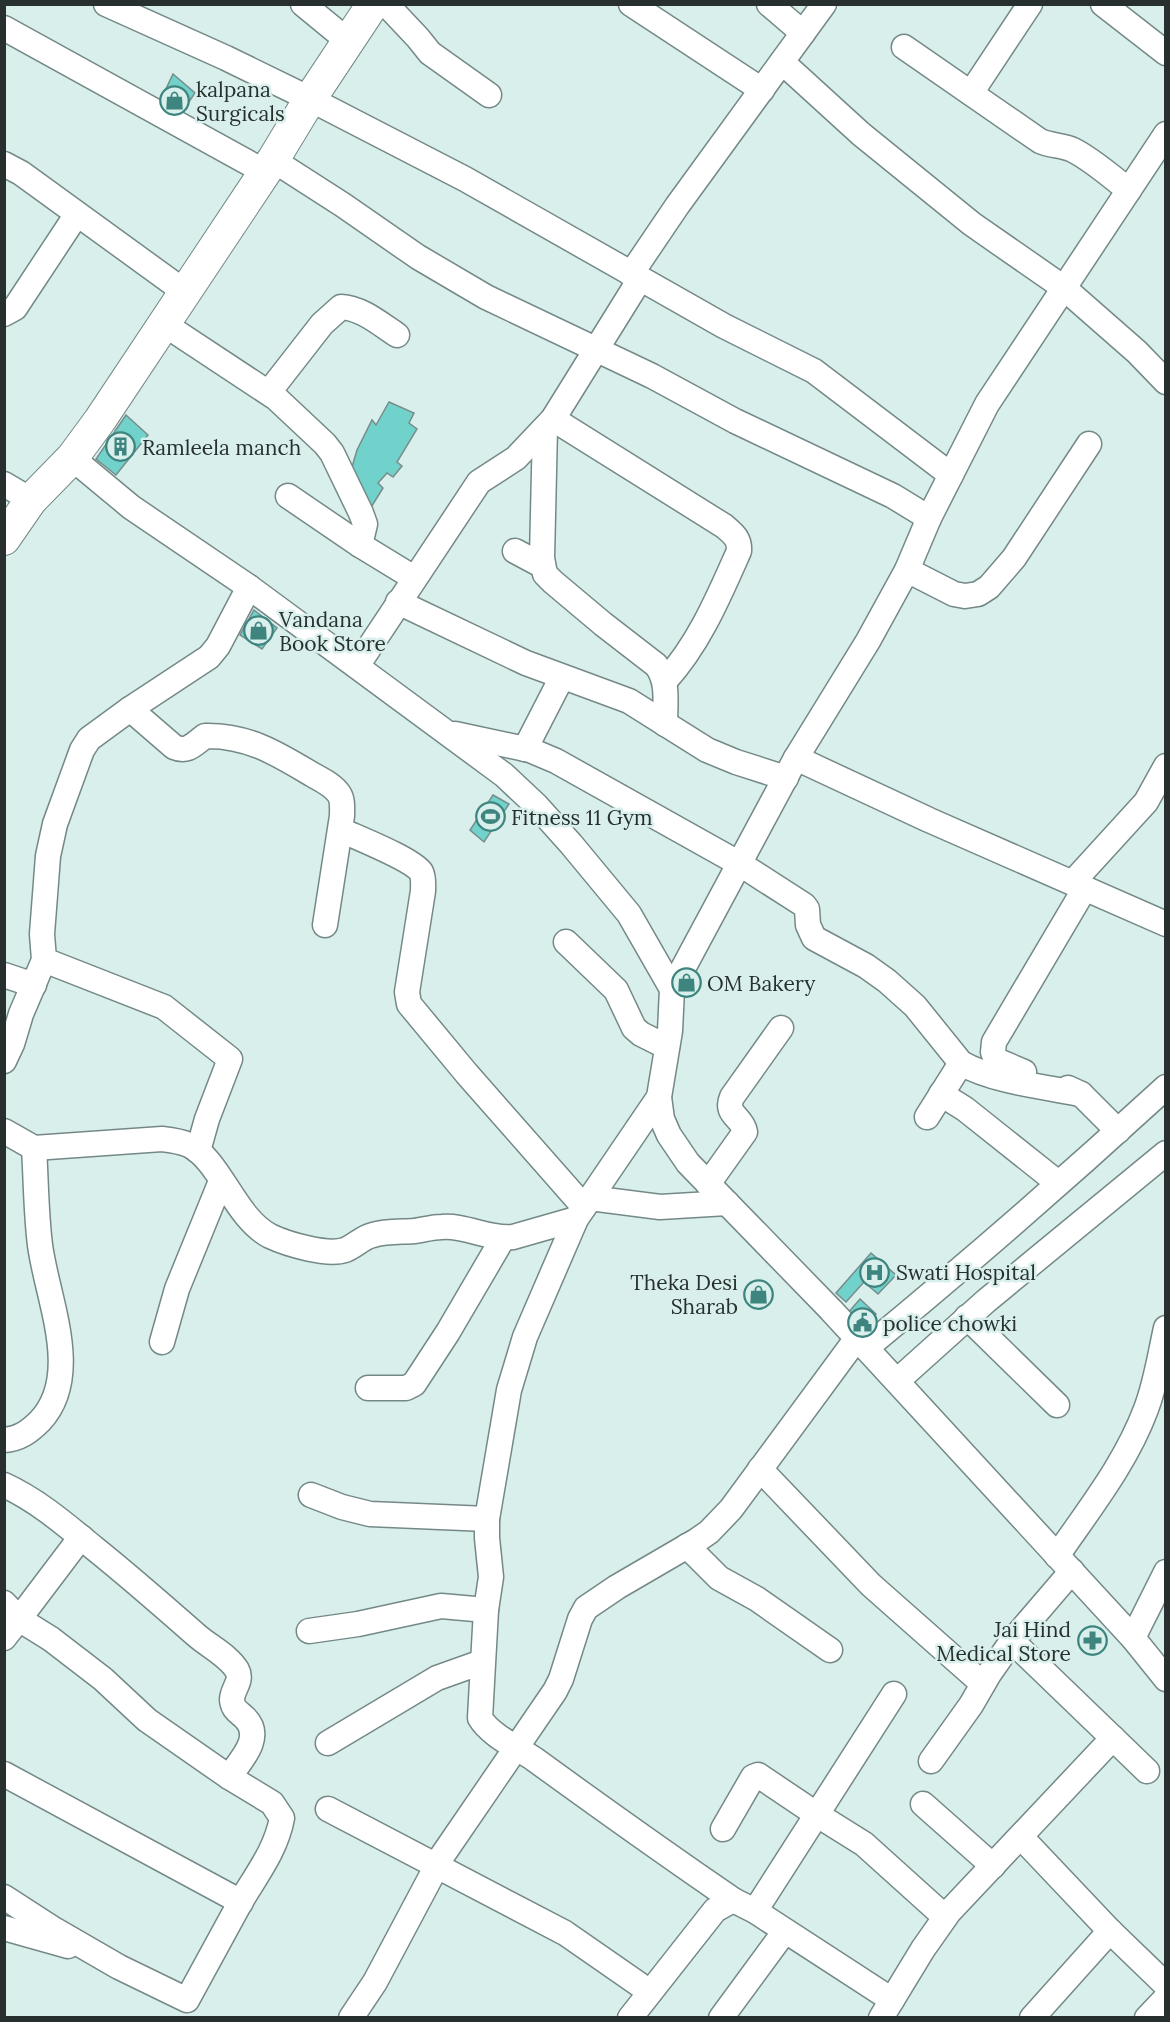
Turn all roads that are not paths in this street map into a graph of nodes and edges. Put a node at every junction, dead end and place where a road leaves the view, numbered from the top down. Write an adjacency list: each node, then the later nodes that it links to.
1 (106, 4): 19 (street)
2 (303, 4): 12 (street)
3 (373, 4): 12 (main road)
4 (386, 4): 18 (street)
5 (631, 4): 16 (street)
6 (769, 4): 11 (street)
7 (824, 4): 11 (street)
8 (1030, 4): 17 (street)
9 (1103, 4): 14 (street)
10 (4, 28): 22 (street)
11 (803, 33): 15 (street)
12 (348, 41): 19 (main road)
13 (904, 47): 17 (street)
14 (1166, 53)
15 (782, 62): 16 (street); 26 (street)
16 (762, 90): 25 (street)
17 (971, 93): 23 (street)
18 (489, 95)
19 (310, 99): 22 (main road); 25 (street)
20 (1166, 134): 23 (street)
21 (4, 164): 24 (street)
22 (269, 166): 27 (main road); 31 (street)
23 (1129, 190): 26 (street)
24 (77, 214): 27 (street); 28 (street)
25 (636, 276): 31 (street); 37 (street)
26 (1064, 288): 32 (street); 37 (street)
27 (185, 292): 29 (main road)
28 (4, 314)
29 (164, 324): 33 (street); 36 (main road)
30 (397, 335): 33 (street)
31 (597, 350): 34 (street); 41 (street)
32 (1160, 371)
33 (269, 392): 43 (street)
34 (549, 423): 45 (street); 47 (street); 52 (street)
35 (1089, 444): 46 (street)
36 (72, 458): 40 (main road); 48 (street)
37 (951, 475): 41 (street)
38 (4, 484): 40 (street)
39 (288, 496): 43 (street)
40 (31, 500): 42 (main road)
41 (929, 518): 46 (street)
42 (4, 539)
43 (360, 545): 47 (street)
44 (515, 550): 45 (street)
45 (543, 566): 52 (street)
46 (907, 570): 58 (street)
47 (414, 578): 49 (street)
48 (249, 587): 50 (street); 53 (street)
49 (398, 602): 50 (street); 51 (street)
50 (357, 666): 55 (street)
51 (562, 677): 54 (street); 56 (street)
52 (665, 681): 54 (street)
53 (130, 709): 59 (street); 65 (street)
54 (665, 724): 58 (street)
55 (446, 732): 56 (street); 68 (street)
56 (525, 749): 60 (street)
57 (1166, 766): 61 (street)
58 (791, 768): 60 (street); 61 (street)
59 (341, 830): 63 (street); 87 (street)
60 (740, 864): 68 (street); 72 (street)
61 (1079, 885): 62 (street); 75 (street)
62 (1166, 924)
63 (325, 925)
64 (566, 942): 70 (street)
65 (44, 960): 67 (street); 81 (street)
66 (4, 975): 67 (street)
67 (34, 985): 71 (street)
68 (672, 989): 70 (street)
69 (781, 1028): 85 (street)
70 (667, 1047): 76 (street)
71 (4, 1061)
72 (961, 1063): 74 (street); 75 (street)
73 (1166, 1087): 79 (street)
74 (941, 1094): 77 (street); 84 (street)
75 (1081, 1094): 79 (street)
76 (659, 1097): 85 (street); 87 (street)
77 (927, 1117)
78 (4, 1131): 80 (street)
79 (1118, 1131): 84 (street)
80 (34, 1148): 81 (street); 96 (street)
81 (198, 1151): 83 (street)
82 (1166, 1153): 89 (street)
83 (221, 1181): 88 (street); 91 (street)
84 (1058, 1183): 92 (street)
85 (708, 1184): 86 (street)
86 (727, 1203): 87 (street); 92 (street)
87 (584, 1208): 88 (street); 100 (street)
88 (502, 1238): 94 (street)
89 (967, 1317): 93 (street); 95 (street)
90 (1166, 1328): 103 (street)
91 (162, 1342)
92 (861, 1343): 93 (street); 97 (street)
93 (897, 1381): 103 (street)
94 (368, 1388)
95 (1057, 1405)
96 (4, 1440)
97 (760, 1469): 102 (street); 114 (street)
98 (4, 1485): 101 (street)
99 (311, 1495): 100 (street)
100 (488, 1519): 105 (street)
101 (81, 1537): 106 (street); 122 (street)
102 (687, 1546): 111 (street); 118 (street)
103 (1064, 1564): 109 (street); 110 (street)
104 (1166, 1572): 109 (street)
105 (486, 1610): 107 (street); 112 (street)
106 (12, 1611): 108 (street); 122 (street)
107 (309, 1631)
108 (4, 1638)
109 (1133, 1638): 113 (street)
110 (1012, 1641): 114 (street); 116 (street)
111 (830, 1650)
112 (482, 1662): 117 (street); 118 (street)
113 (1166, 1679)
114 (983, 1684): 119 (street)
115 (894, 1694): 125 (street)
116 (1113, 1738): 120 (street); 127 (street)
117 (328, 1743)
118 (516, 1746): 128 (street); 131 (street)
119 (931, 1761)
120 (1147, 1771)
121 (4, 1774): 132 (street)
122 (229, 1777): 132 (street)
123 (923, 1804): 129 (street)
124 (327, 1809): 128 (street)
125 (816, 1814): 126 (street); 133 (street); 134 (street)
126 (723, 1829)
127 (1021, 1837): 129 (street); 137 (street)
128 (437, 1866): 140 (street); 145 (street)
129 (993, 1866): 134 (street)
130 (4, 1897): 138 (street)
131 (733, 1900): 133 (street); 140 (street)
132 (241, 1902): 142 (street)
133 (755, 1911): 136 (street)
134 (945, 1917): 143 (street)
135 (4, 1929): 138 (street)
136 (785, 1931): 143 (street); 147 (street)
137 (1110, 1931): 139 (street); 144 (street)
138 (91, 1951): 142 (street)
139 (1166, 1985)
140 (650, 1992): 146 (street)
141 (1166, 1998): 148 (street)
142 (182, 2009)
143 (887, 2009)
144 (1038, 2015)
145 (351, 2018)
146 (630, 2018)
147 (721, 2018)
148 (1147, 2018)

